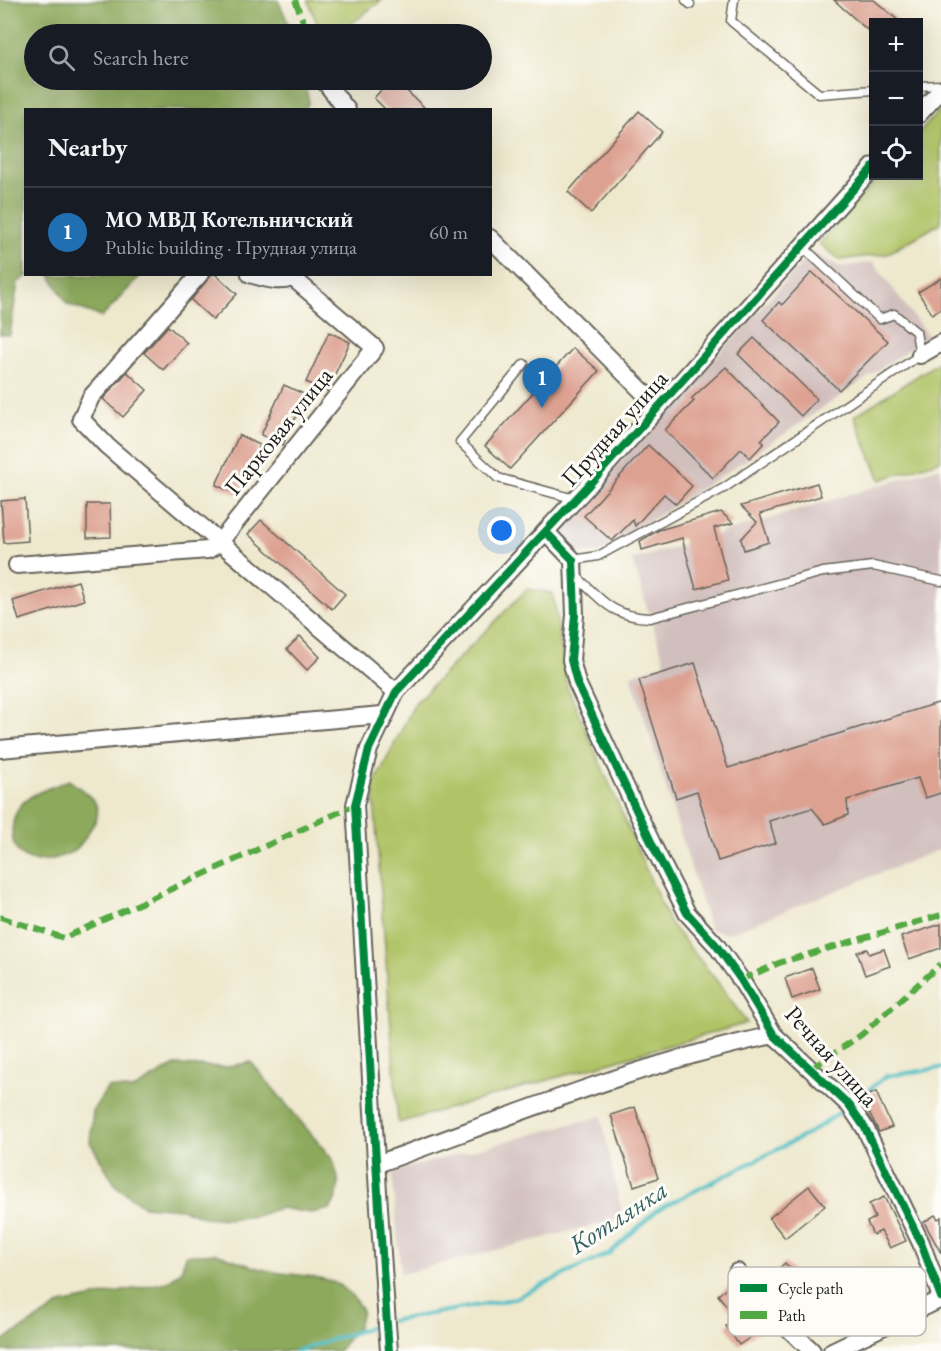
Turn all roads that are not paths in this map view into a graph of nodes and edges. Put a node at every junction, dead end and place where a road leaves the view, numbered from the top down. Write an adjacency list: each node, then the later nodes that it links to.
1 (734, 0): 5 (lane)
2 (941, 85): 3 (lane)
3 (923, 86)
4 (331, 90): 7 (street)
5 (869, 90)
6 (941, 90): 8 (street)
7 (345, 108)
8 (923, 110)
9 (869, 171): 11 (street, Прудная улица)
10 (492, 240): 18 (street)
11 (802, 246): 16 (lane); 18 (street, Прудная улица)
12 (198, 276): 21 (street)
13 (257, 276): 14 (street)
14 (295, 276): 21 (street, Парковая улица)
15 (941, 343): 16 (street)
16 (920, 355): 23 (lane)
17 (524, 364): 19 (lane)
18 (658, 407): 19 (street, Прудная улица)
19 (576, 499): 20 (street, Прудная улица)
20 (546, 532): 23 (street); 25 (street, Прудная улица)
21 (219, 543): 22 (street); 25 (street)
22 (18, 565)
23 (573, 567): 24 (lane); 28 (street, Речная улица)
24 (941, 581)
25 (396, 692): 26 (street, Прудная улица)
26 (382, 715): 27 (street); 29 (street, Прудная улица)
27 (0, 749)
28 (774, 1035): 29 (street); 30 (street, Речная улица)
29 (378, 1164): 34 (street, Прудная улица)
30 (941, 1298): 31 (street, Речная улица)
31 (926, 1305)
32 (796, 1336): 35 (street)
33 (863, 1336): 36 (street, Речная улица)
34 (389, 1351)
35 (812, 1351)
36 (832, 1351)

